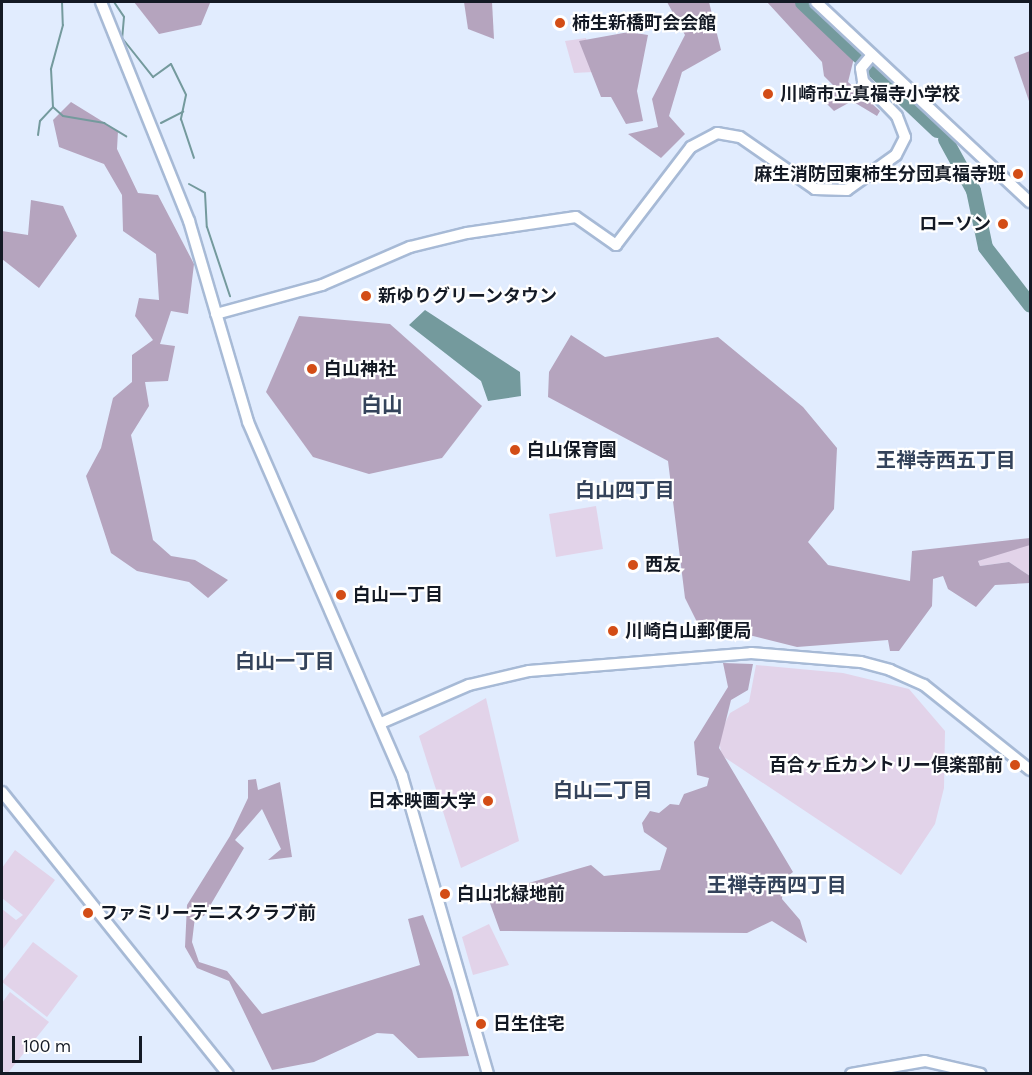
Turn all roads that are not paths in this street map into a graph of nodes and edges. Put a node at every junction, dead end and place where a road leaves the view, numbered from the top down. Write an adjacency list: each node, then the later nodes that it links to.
1 (101, 2): 5 (street)
2 (816, 2): 3 (street)
3 (867, 62): 4 (street); 5 (street)
4 (1030, 202)
5 (216, 314): 6 (street)
6 (381, 723): 7 (street); 10 (street)
7 (1030, 770)
8 (2, 792): 9 (street)
9 (228, 1074)
10 (488, 1074)
11 (850, 1074): 12 (street)
12 (981, 1074)

